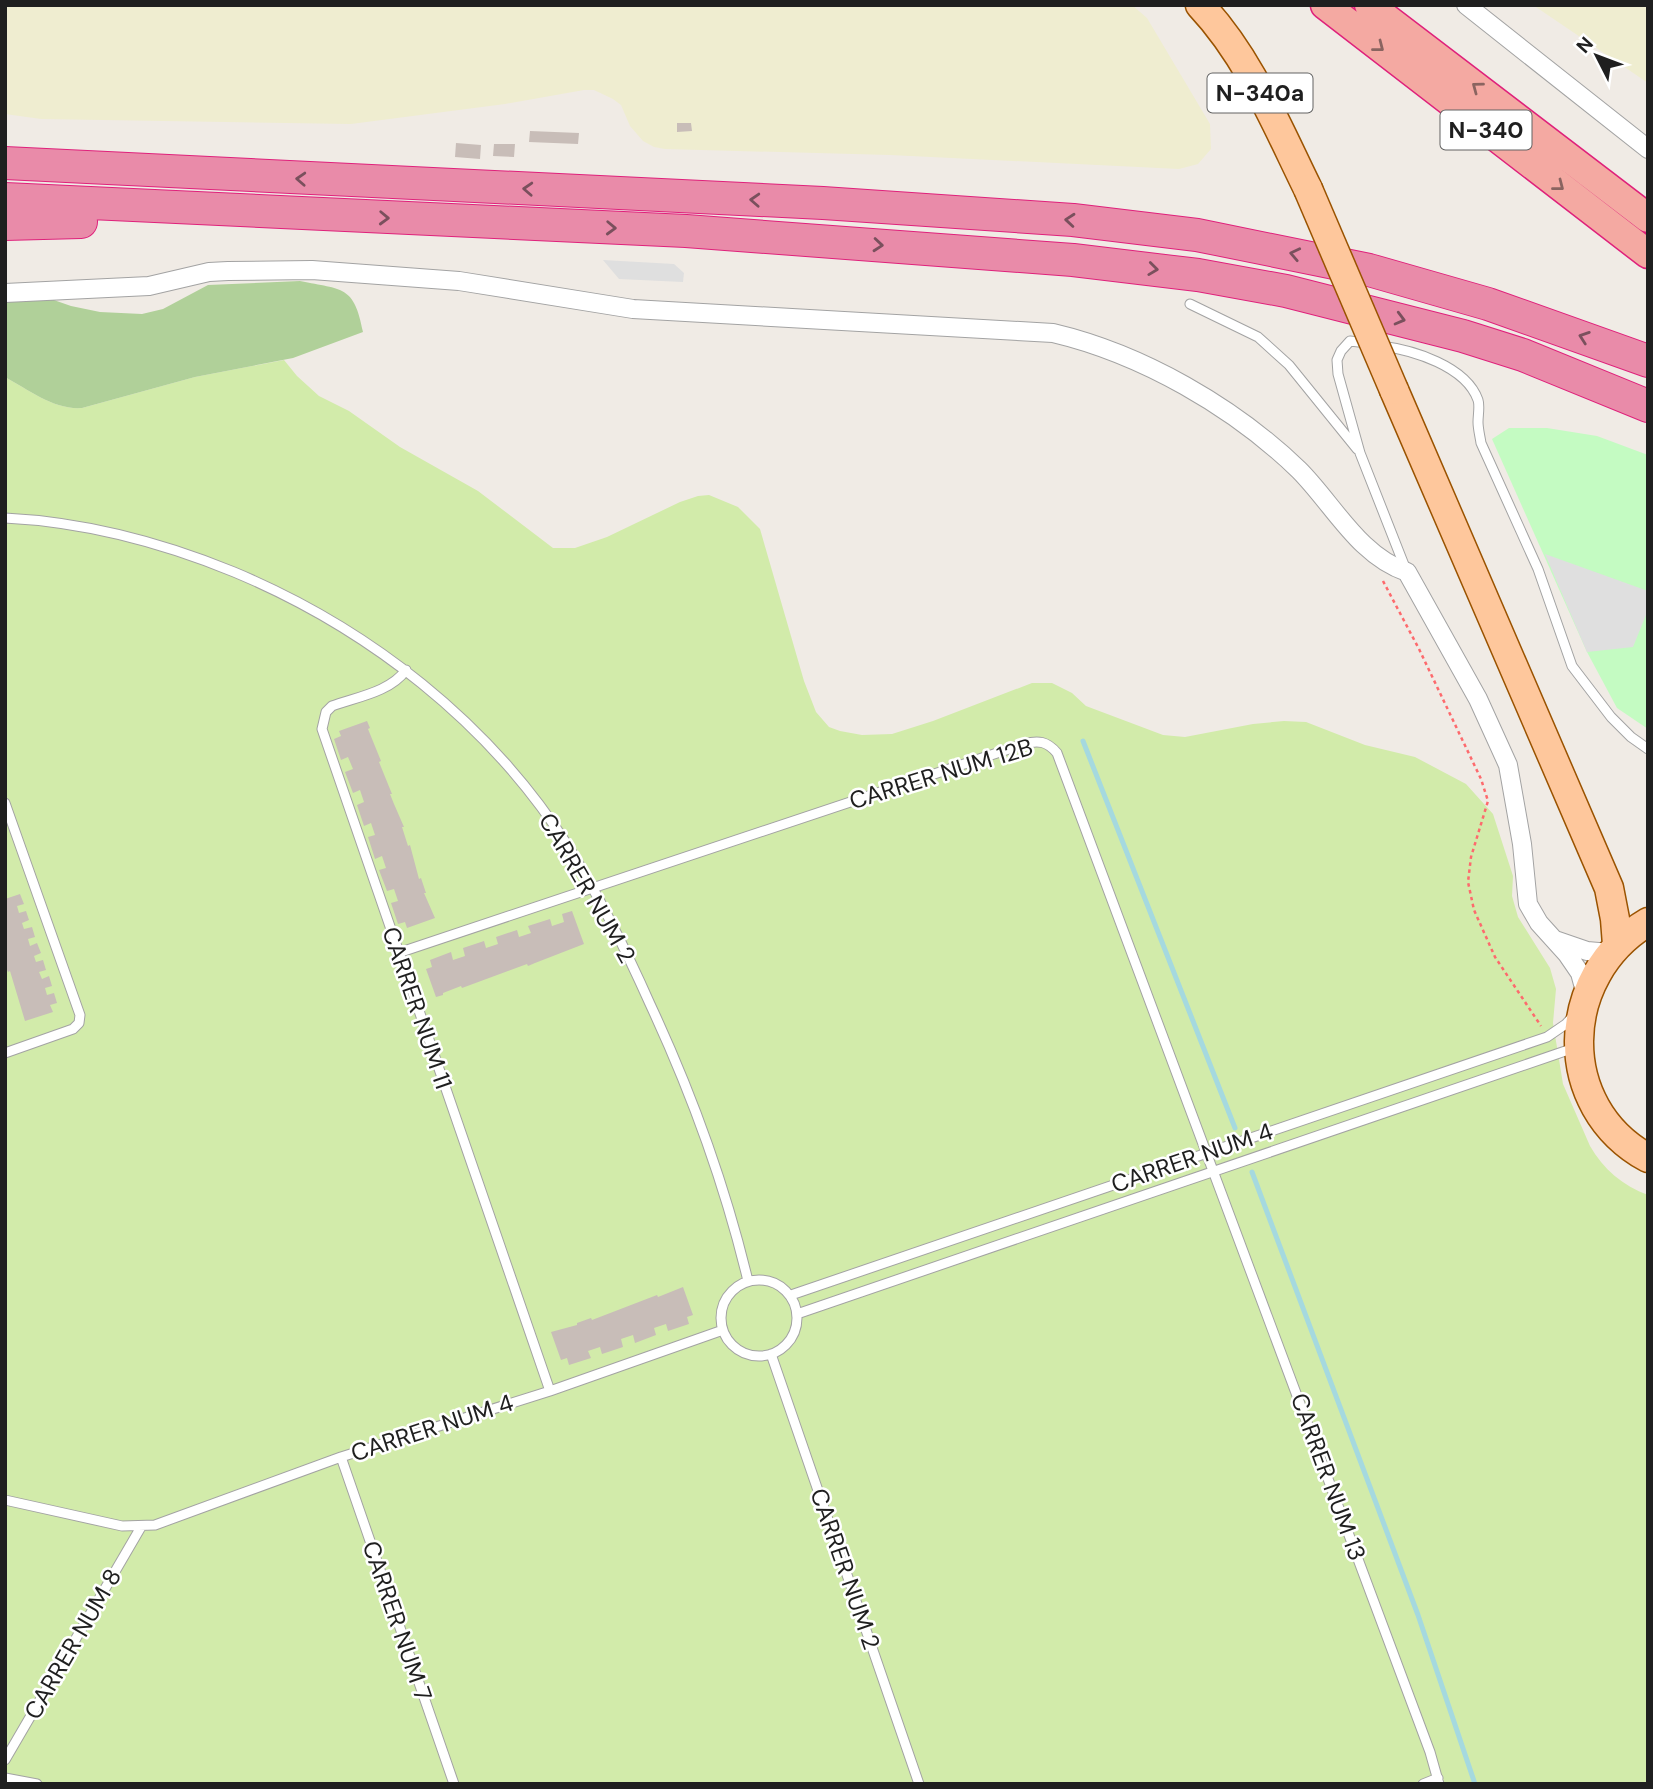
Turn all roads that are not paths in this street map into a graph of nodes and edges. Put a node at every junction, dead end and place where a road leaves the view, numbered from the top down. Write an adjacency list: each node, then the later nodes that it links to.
1 (1200, 5): 26 (main road, N-340a, bridge)
2 (1325, 5): 13 (highway, N-340, one-way to 13)
3 (1368, 5): 11 (highway, N-340, one-way to 3)
4 (1466, 5): 5 (street)
5 (1648, 149)
6 (5, 154): 8 (highway)
7 (5, 163): 8 (highway)
8 (142, 172): 16 (highway, one-way to 8)
9 (5, 200): 10 (highway)
10 (291, 214): 12 (highway); 17 (highway, one-way to 17)
11 (1648, 218)
12 (5, 224)
13 (1648, 254)
14 (5, 293): 20 (street)
15 (1190, 304): 18 (lane)
16 (1648, 361)
17 (1648, 406)
18 (1360, 453): 20 (lane); 22 (lane)
19 (5, 518): 21 (lane, CARRER NUM 2)
20 (1407, 572): 29 (street)
21 (406, 670): 25 (lane, CARRER NUM 2); 31 (lane, CARRER NUM 11)
22 (1648, 749)
23 (5, 803): 24 (lane)
24 (7, 816): 34 (lane)
25 (592, 888): 31 (lane, CARRER NUM 12B); 35 (lane, CARRER NUM 12B); 38 (lane, CARRER NUM 2)
26 (1609, 888): 27 (main road); 30 (main road)
27 (1648, 909)
28 (1648, 922): 30 (main road)
29 (1552, 938): 30 (street); 32 (street)
30 (1614, 949): 32 (main road)
31 (398, 953): 43 (lane, CARRER NUM 11)
32 (1585, 1000): 33 (main road); 35 (lane, CARRER NUM 4)
33 (1578, 1046): 36 (main road); 37 (lane, CARRER NUM 4)
34 (5, 1053)
35 (1208, 1152): 37 (lane, CARRER NUM 12B); 39 (lane, CARRER NUM 4)
36 (1648, 1158)
37 (1214, 1171): 40 (lane, CARRER NUM 4); 49 (lane, CARRER NUM 13)
38 (748, 1281): 39 (lane); 41 (lane)
39 (791, 1295): 40 (lane)
40 (797, 1314): 42 (lane)
41 (723, 1330): 42 (lane); 43 (lane, CARRER NUM 4)
42 (771, 1354): 52 (lane, CARRER NUM 2)
43 (550, 1391): 44 (lane, CARRER NUM 4)
44 (341, 1457): 46 (lane, CARRER NUM 4); 51 (lane, CARRER NUM 7)
45 (5, 1500): 46 (lane)
46 (141, 1527): 47 (lane, CARRER NUM 8)
47 (5, 1760)
48 (5, 1778): 50 (lane)
49 (1438, 1781): 53 (lane)
50 (37, 1784)
51 (454, 1784)
52 (919, 1784)
53 (1423, 1784)

